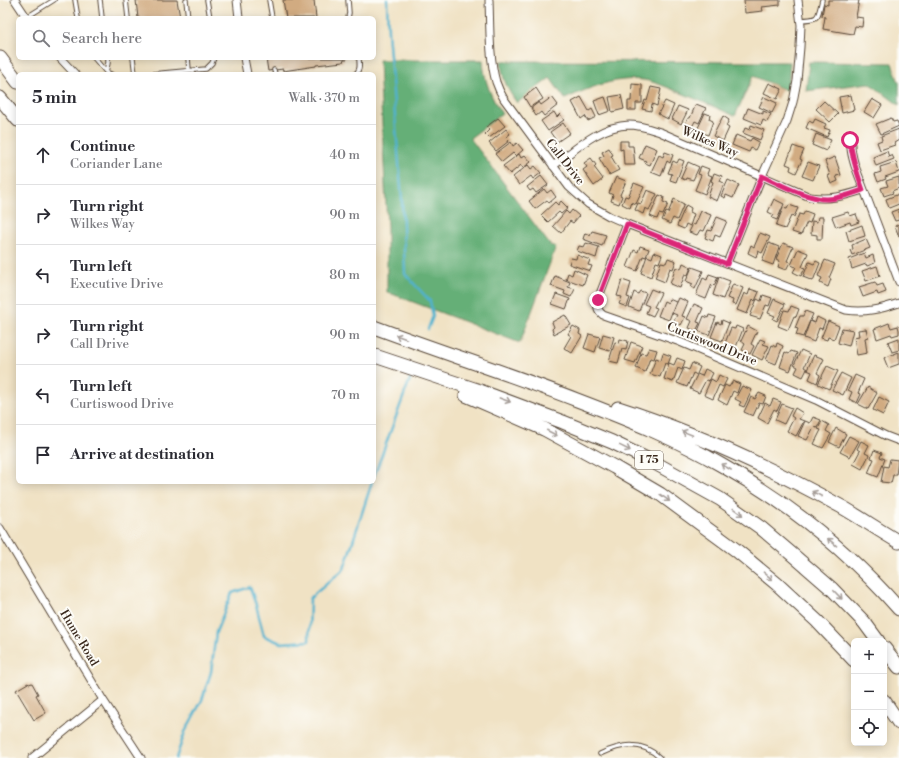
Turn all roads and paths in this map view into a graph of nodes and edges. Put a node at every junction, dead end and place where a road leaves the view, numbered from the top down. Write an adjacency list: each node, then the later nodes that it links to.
1 (15, 0): 14 (street)
2 (54, 0): 15 (lane)
3 (75, 0): 16 (lane)
4 (100, 0): 17 (lane)
5 (126, 0): 18 (lane)
6 (186, 0): 19 (lane)
7 (207, 0): 20 (lane)
8 (237, 0): 21 (street)
9 (269, 0): 22 (lane)
10 (348, 0): 23 (lane)
11 (489, 0): 47 (street, Call Drive)
12 (798, 0): 24 (street)
13 (822, 0): 24 (lane)
14 (26, 16)
15 (29, 16)
16 (78, 16)
17 (102, 16)
18 (128, 16)
19 (188, 16)
20 (210, 16)
21 (239, 16)
22 (272, 16)
23 (348, 16)
24 (800, 20): 48 (street)
25 (0, 58): 41 (highway)
26 (62, 60): 35 (street)
27 (96, 60): 36 (lane)
28 (108, 60): 36 (lane)
29 (133, 60): 37 (lane)
30 (188, 60): 34 (lane)
31 (213, 60): 34 (lane)
32 (244, 60): 39 (street)
33 (359, 60): 40 (lane)
34 (189, 70): 38 (lane)
35 (73, 72)
36 (106, 72)
37 (135, 72)
38 (170, 72)
39 (246, 72)
40 (358, 72)
41 (16, 79)
42 (0, 98): 44 (highway)
43 (0, 110): 45 (highway)
44 (16, 118)
45 (16, 124)
46 (852, 135): 49 (street)
47 (554, 166): 48 (street, Wilkes Way); 50 (street, Call Drive)
48 (762, 176): 49 (street, Wilkes Way); 51 (street)
49 (863, 190): 52 (street)
50 (627, 224): 51 (street, Call Drive); 58 (street, Curtiswood Drive)
51 (727, 264): 53 (street, Call Drive)
52 (899, 282)
53 (899, 303)
54 (376, 328): 55 (highway, I 75, one-way to 54)
55 (429, 347): 60 (highway, one-way to 55); 61 (highway, I 75, one-way to 55)
56 (376, 357): 62 (highway, I 75, one-way to 62)
57 (376, 357): 64 (highway, one-way to 64)
58 (899, 441)
59 (0, 528): 66 (street, Hume Road)
60 (899, 542)
61 (899, 609)
62 (876, 638)
63 (887, 652): 65 (highway)
64 (851, 657)
65 (899, 667)
66 (103, 700): 70 (street); 71 (street, Hume Road)
67 (887, 705): 68 (highway)
68 (899, 723)
69 (600, 754): 72 (lane)
70 (32, 758)
71 (141, 758)
72 (660, 758)

